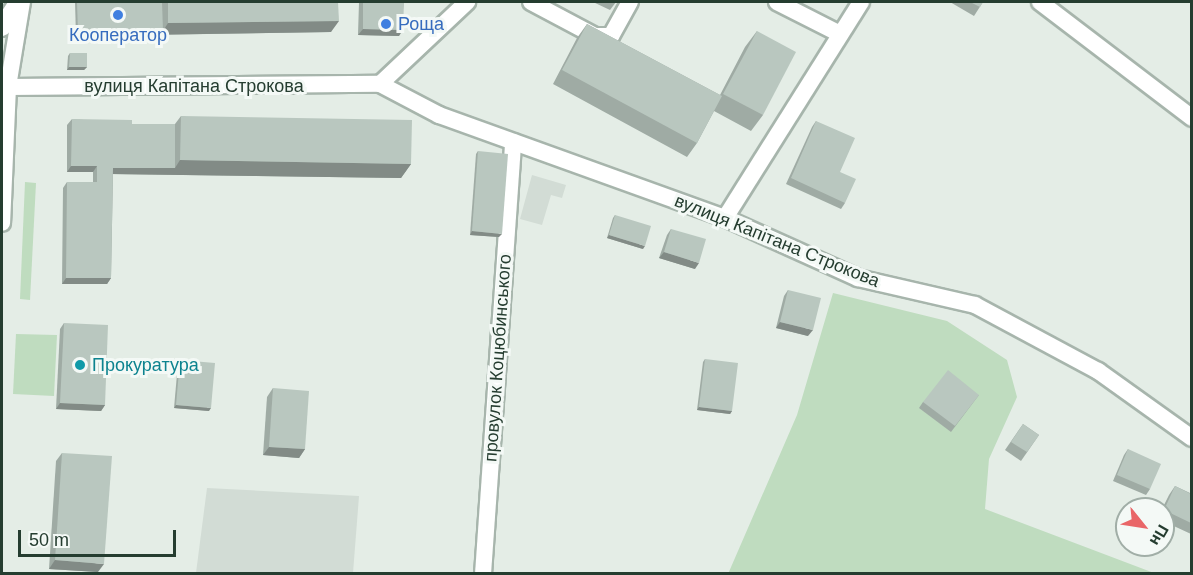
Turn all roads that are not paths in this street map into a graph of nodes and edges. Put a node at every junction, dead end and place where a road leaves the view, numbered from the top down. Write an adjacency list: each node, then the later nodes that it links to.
1 (20, 2): 8 (street); 10 (street)
2 (467, 2): 11 (street)
3 (531, 2): 4 (street)
4 (630, 2)
5 (777, 2): 9 (street)
6 (861, 2): 9 (street)
7 (1040, 2): 12 (street)
8 (2, 27)
9 (840, 34): 14 (street)
10 (5, 84): 11 (street, вулиця Капітана Строкова); 15 (street)
11 (380, 84): 13 (street, вулиця Капітана Строкова)
12 (1191, 118)
13 (513, 142): 14 (street, вулиця Капітана Строкова); 17 (street, провулок Коцюбинського)
14 (725, 218): 16 (street, вулиця Капітана Строкова)
15 (2, 223)
16 (1191, 438)
17 (483, 573)

